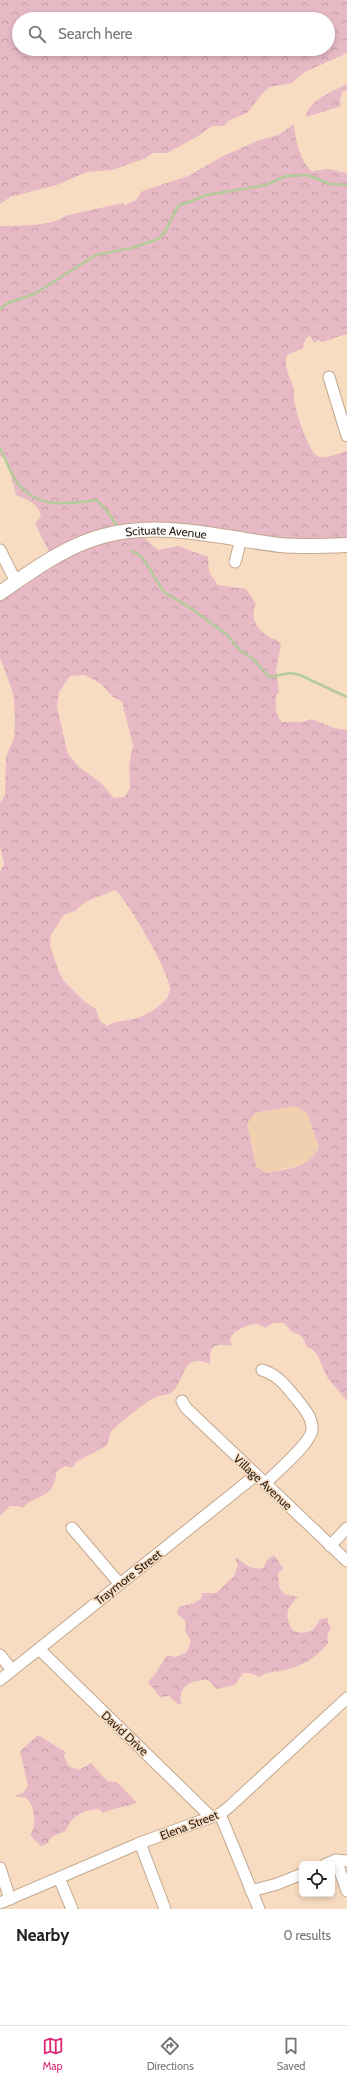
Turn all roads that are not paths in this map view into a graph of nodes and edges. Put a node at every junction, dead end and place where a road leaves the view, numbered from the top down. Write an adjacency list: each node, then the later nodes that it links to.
1 (329, 377): 2 (street)
2 (347, 436)
3 (241, 540): 4 (main road, Scituate Avenue); 6 (street); 8 (main road, Scituate Avenue)
4 (347, 545)
5 (0, 550): 7 (street)
6 (235, 562)
7 (4, 563): 8 (street)
8 (16, 582): 9 (main road, Scituate Avenue)
9 (0, 593)
10 (262, 1370): 13 (street)
11 (182, 1401): 12 (street, Village Avenue)
12 (256, 1475): 13 (street, Village Avenue); 18 (street, Traymore Street)
13 (266, 1483): 16 (street, Village Avenue)
14 (72, 1528): 18 (street)
15 (347, 1528): 16 (street)
16 (330, 1546): 17 (street, Village Avenue)
17 (347, 1561)
18 (118, 1583): 19 (street, Traymore Street)
19 (39, 1649): 21 (street, Traymore Street); 24 (street, David Drive)
20 (0, 1655): 21 (street)
21 (12, 1670): 22 (street, Traymore Street)
22 (0, 1680)
23 (347, 1698): 24 (street, Elena Street)
24 (216, 1815): 25 (street, Elena Street); 31 (street)
25 (140, 1843): 29 (street, Elena Street); 34 (street)
26 (336, 1862): 30 (street)
27 (0, 1868): 32 (street)
28 (299, 1875): 31 (street)
29 (59, 1878): 32 (street, Elena Street); 33 (street)
30 (347, 1890)
31 (251, 1891): 35 (street)
32 (5, 1901)
33 (72, 1909)
34 (165, 1909)
35 (258, 1909)

